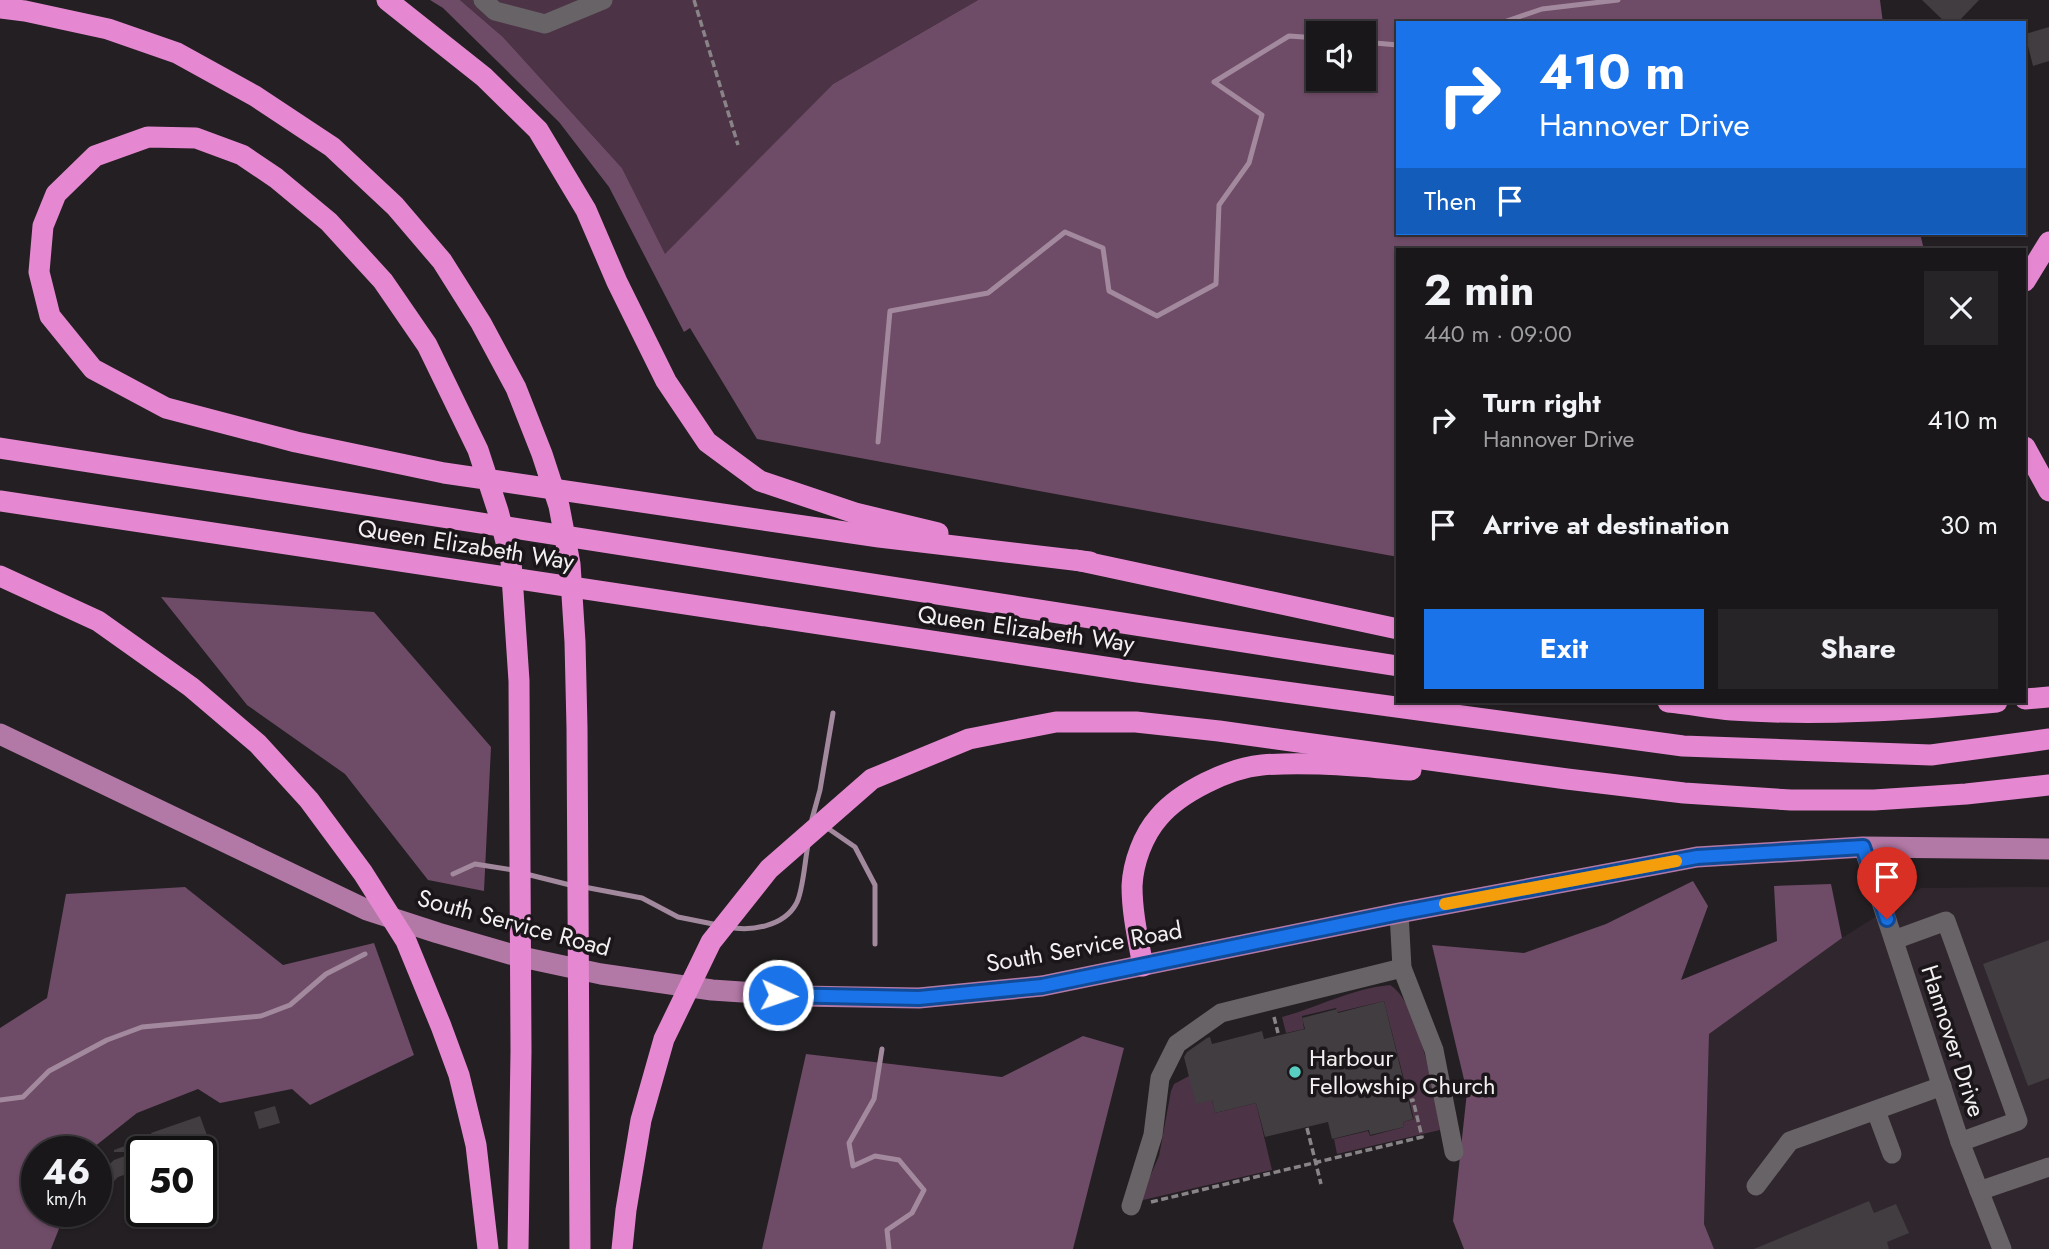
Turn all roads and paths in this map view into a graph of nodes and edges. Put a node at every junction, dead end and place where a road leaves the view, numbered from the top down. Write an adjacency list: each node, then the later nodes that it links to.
1 (387, 0): 13 (highway)
2 (483, 0): 3 (street)
3 (603, 0)
4 (695, 0): 6 (path)
5 (0, 8): 48 (highway)
6 (738, 145)
7 (2049, 242): 8 (highway)
8 (2026, 279)
9 (0, 448): 16 (highway, Queen Elizabeth Way)
10 (2026, 449): 11 (highway)
11 (2049, 491)
12 (0, 501): 24 (highway, Queen Elizabeth Way)
13 (1090, 562): 15 (highway); 47 (highway)
14 (0, 576): 46 (highway)
15 (1396, 629)
16 (1396, 666)
17 (2049, 697): 18 (highway)
18 (2026, 699)
19 (1676, 703): 22 (highway)
20 (1874, 703): 22 (highway)
21 (1987, 703): 22 (highway)
22 (1925, 709)
23 (0, 734): 31 (main road, South Service Road)
24 (2049, 739)
25 (1567, 779): 26 (highway); 31 (highway); 49 (highway)
26 (2049, 785)
27 (1863, 847): 28 (main road, South Service Road); 29 (main road, South Service Road); 30 (street, Hannover Drive)
28 (2049, 849)
29 (1399, 913): 31 (main road, South Service Road); 32 (street)
30 (1894, 940): 33 (street, Hannover Drive); 37 (street)
31 (1143, 965)
32 (1402, 968): 38 (street); 45 (street)
33 (1942, 1086): 35 (street); 37 (street, Hannover Drive)
34 (1410, 1101): 40 (path)
35 (1876, 1111): 39 (street); 43 (street)
36 (1307, 1128): 40 (path)
37 (1960, 1142): 44 (street, Hannover Drive)
38 (1454, 1152)
39 (1892, 1154)
40 (1316, 1163): 42 (path); 45 (path)
41 (2049, 1167): 44 (street)
42 (1321, 1184)
43 (1756, 1186)
44 (1979, 1191): 50 (street, Hannover Drive)
45 (1140, 1204)
46 (488, 1249)
47 (518, 1249)
48 (580, 1249)
49 (622, 1249)
50 (2002, 1249)

